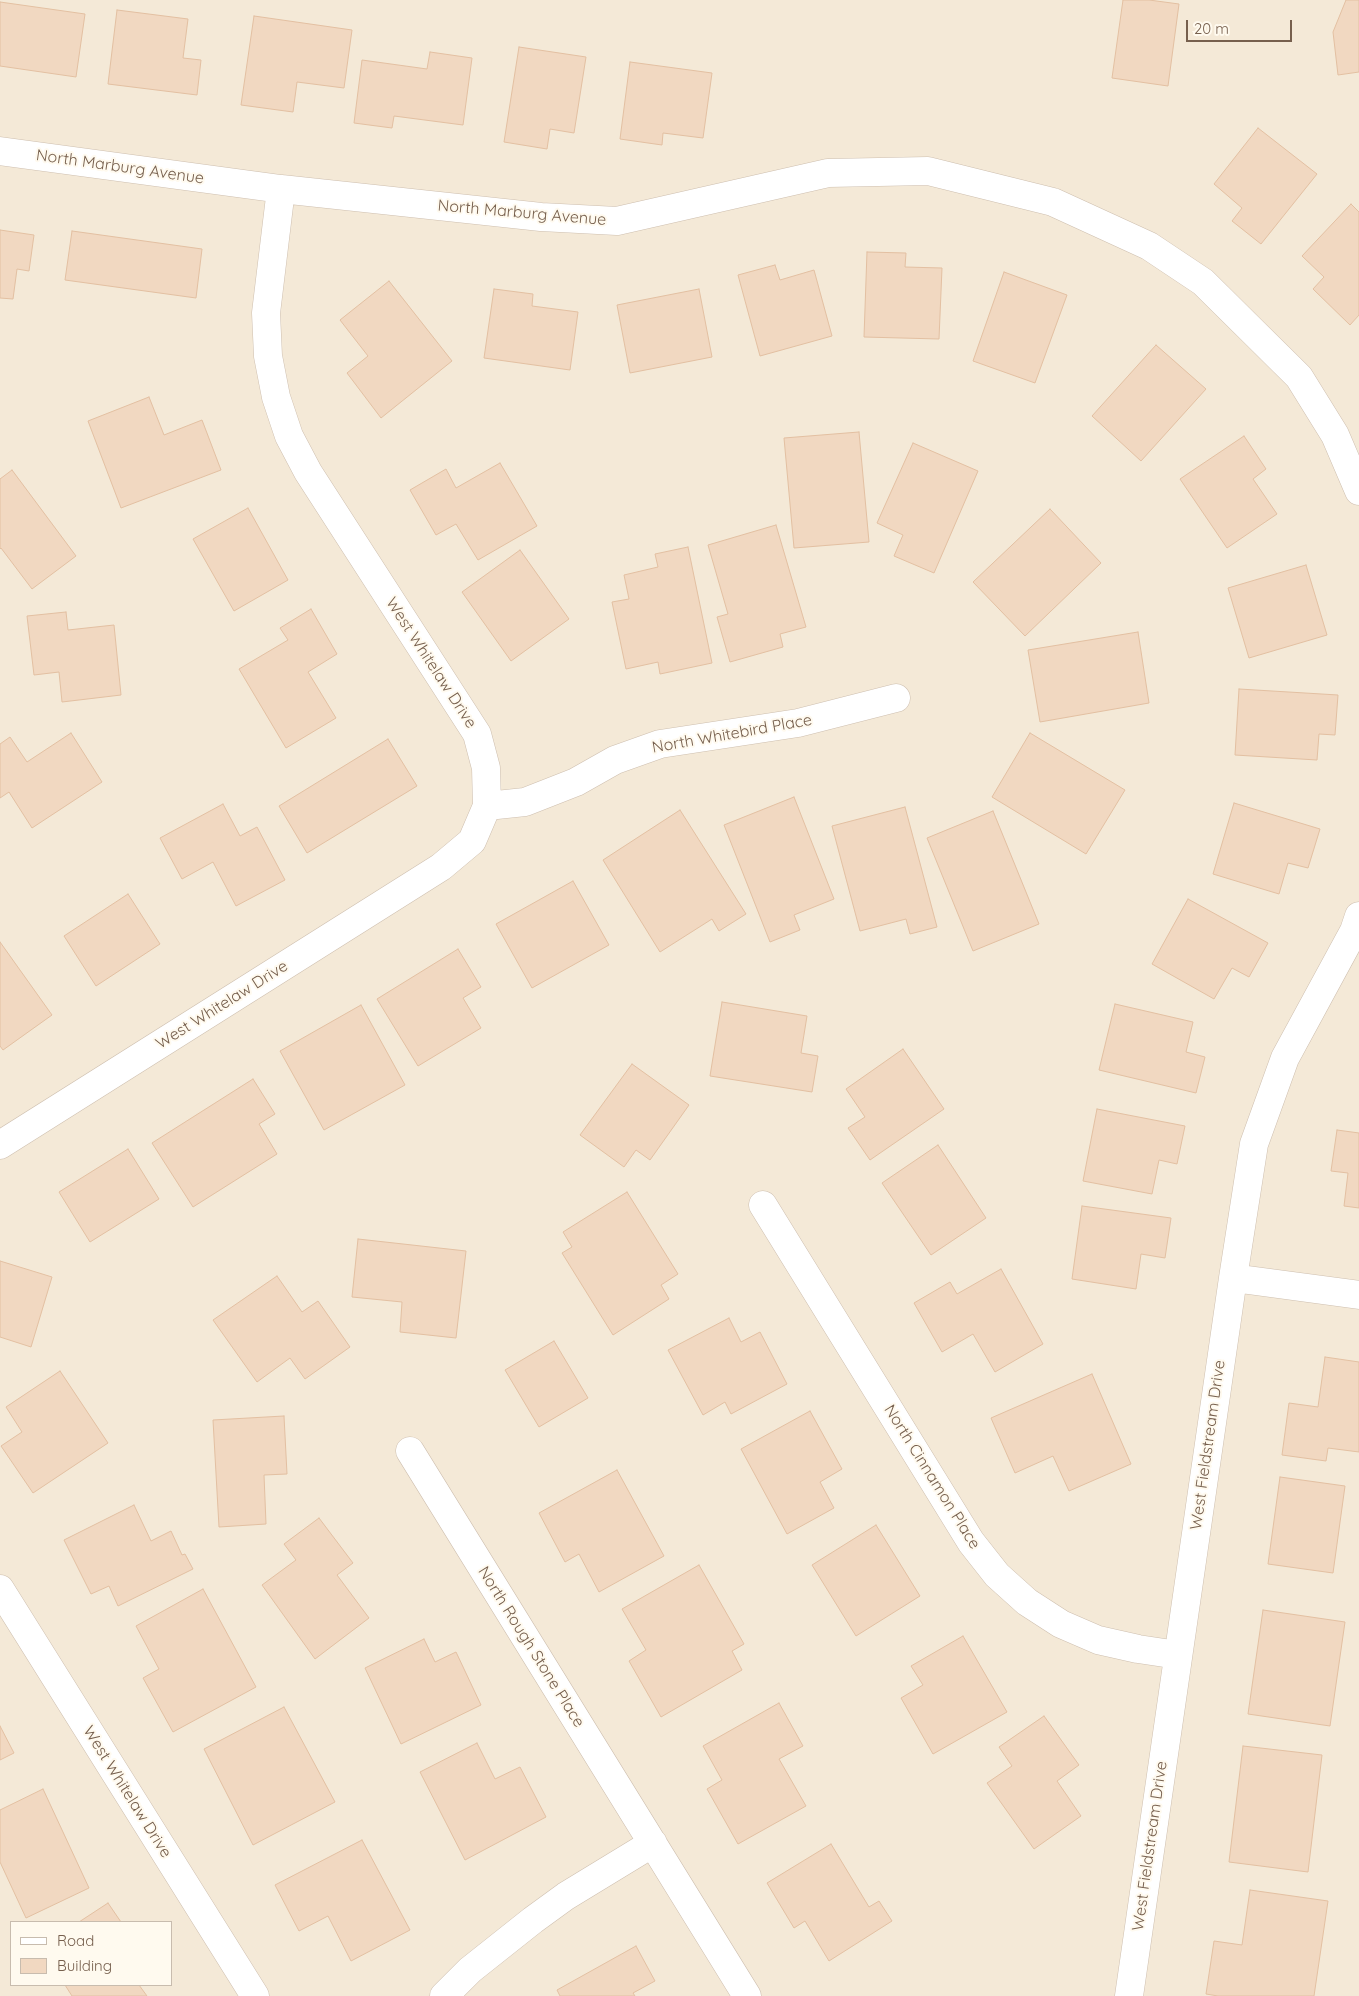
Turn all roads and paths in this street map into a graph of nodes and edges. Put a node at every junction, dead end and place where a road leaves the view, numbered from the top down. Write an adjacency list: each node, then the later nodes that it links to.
1 (0, 151): 2 (street, North Marburg Avenue)
2 (281, 189): 3 (street, North Marburg Avenue); 5 (street, West Whitelaw Drive)
3 (1359, 491)
4 (896, 698): 5 (street, North Whitebird Place)
5 (487, 806): 7 (street, West Whitelaw Drive)
6 (1359, 916): 9 (street, West Fieldstream Drive)
7 (0, 1145)
8 (763, 1205): 13 (street, North Cinnamon Place)
9 (1233, 1278): 10 (street); 13 (street, West Fieldstream Drive)
10 (1359, 1295)
11 (410, 1451): 14 (street, North Rough Stone Place)
12 (0, 1589): 15 (street, West Whitelaw Drive)
13 (1178, 1655): 18 (street, West Fieldstream Drive)
14 (652, 1843): 16 (street); 17 (street, North Rough Stone Place)
15 (255, 1996)
16 (444, 1996)
17 (747, 1996)
18 (1129, 1996)

